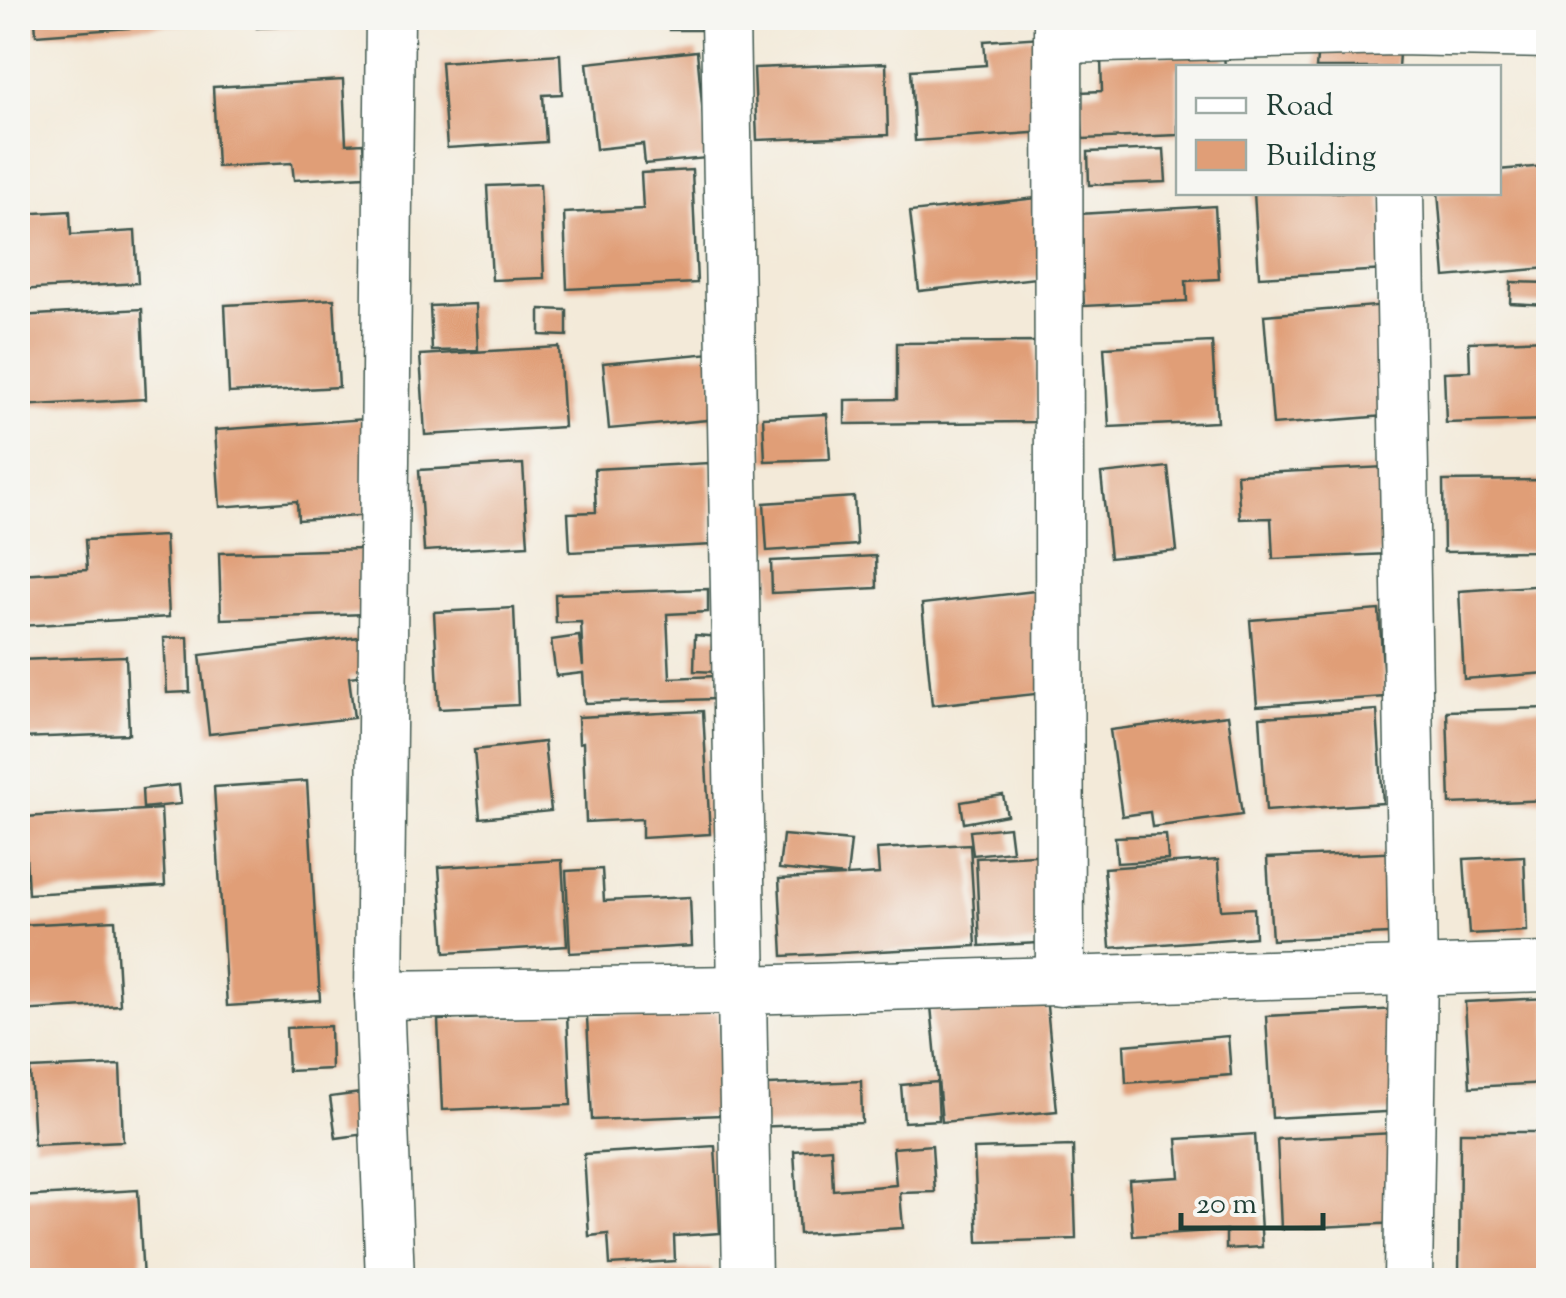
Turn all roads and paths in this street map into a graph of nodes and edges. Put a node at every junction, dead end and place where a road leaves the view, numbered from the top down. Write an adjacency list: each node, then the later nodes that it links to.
1 (390, 18): 11 (street)
2 (725, 18): 10 (street)
3 (1059, 28): 5 (street); 9 (street)
4 (1548, 34): 5 (street)
5 (1396, 39)
6 (1399, 195): 8 (street)
7 (1548, 967): 8 (street)
8 (1413, 972): 9 (street); 14 (street)
9 (1060, 982): 10 (street)
10 (742, 990): 11 (street); 13 (street)
11 (380, 995): 12 (street)
12 (390, 1280)
13 (747, 1280)
14 (1408, 1280)

